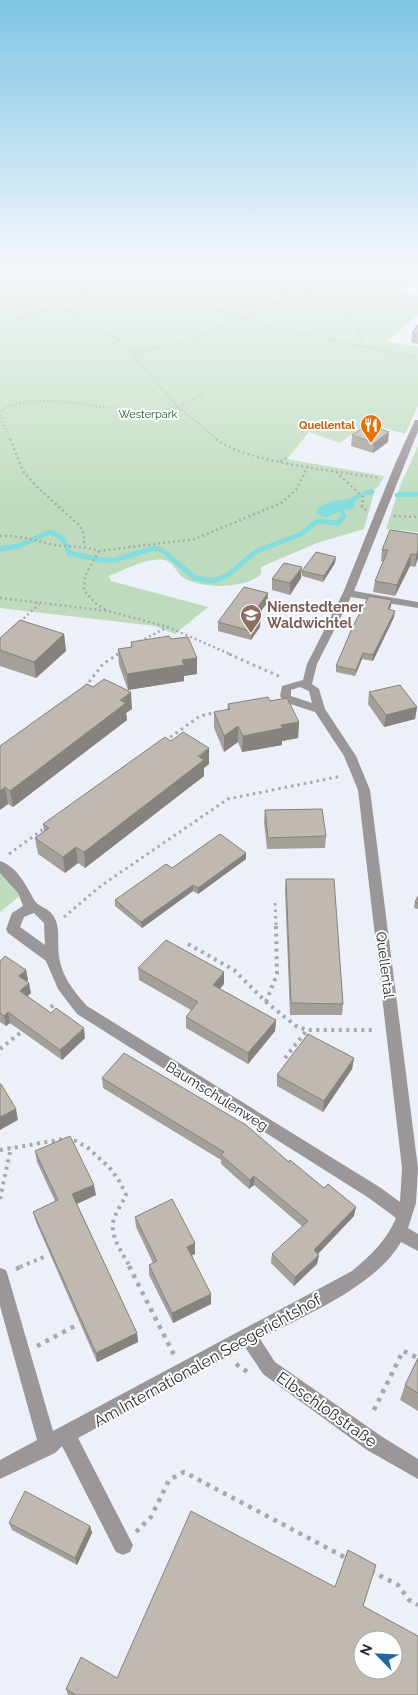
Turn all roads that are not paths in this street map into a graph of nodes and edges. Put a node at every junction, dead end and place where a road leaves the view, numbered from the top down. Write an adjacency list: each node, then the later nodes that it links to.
1 (418, 422): 2 (street)
2 (348, 593): 3 (street); 4 (street)
3 (418, 605)
4 (307, 684): 5 (street, Quellental); 5 (street)
5 (319, 709): 10 (street, Quellental)
6 (0, 866): 7 (street)
7 (30, 908): 8 (street); 9 (street, Baumschulenweg)
8 (6, 923): 9 (street)
9 (51, 957): 10 (street, Baumschulenweg)
10 (405, 1215): 11 (street, Quellental)
11 (399, 1232): 12 (street); 14 (street, Am Internationalen Seegerichtshof)
12 (418, 1243)
13 (0, 1276): 16 (street)
14 (248, 1336): 15 (street, Am Internationalen Seegerichtshof); 18 (street, Elbschloßstraße)
15 (67, 1436): 16 (street, Am Internationalen Seegerichtshof); 19 (street)
16 (48, 1446): 17 (street, Am Internationalen Seegerichtshof)
17 (0, 1470)
18 (418, 1470)
19 (123, 1545)

